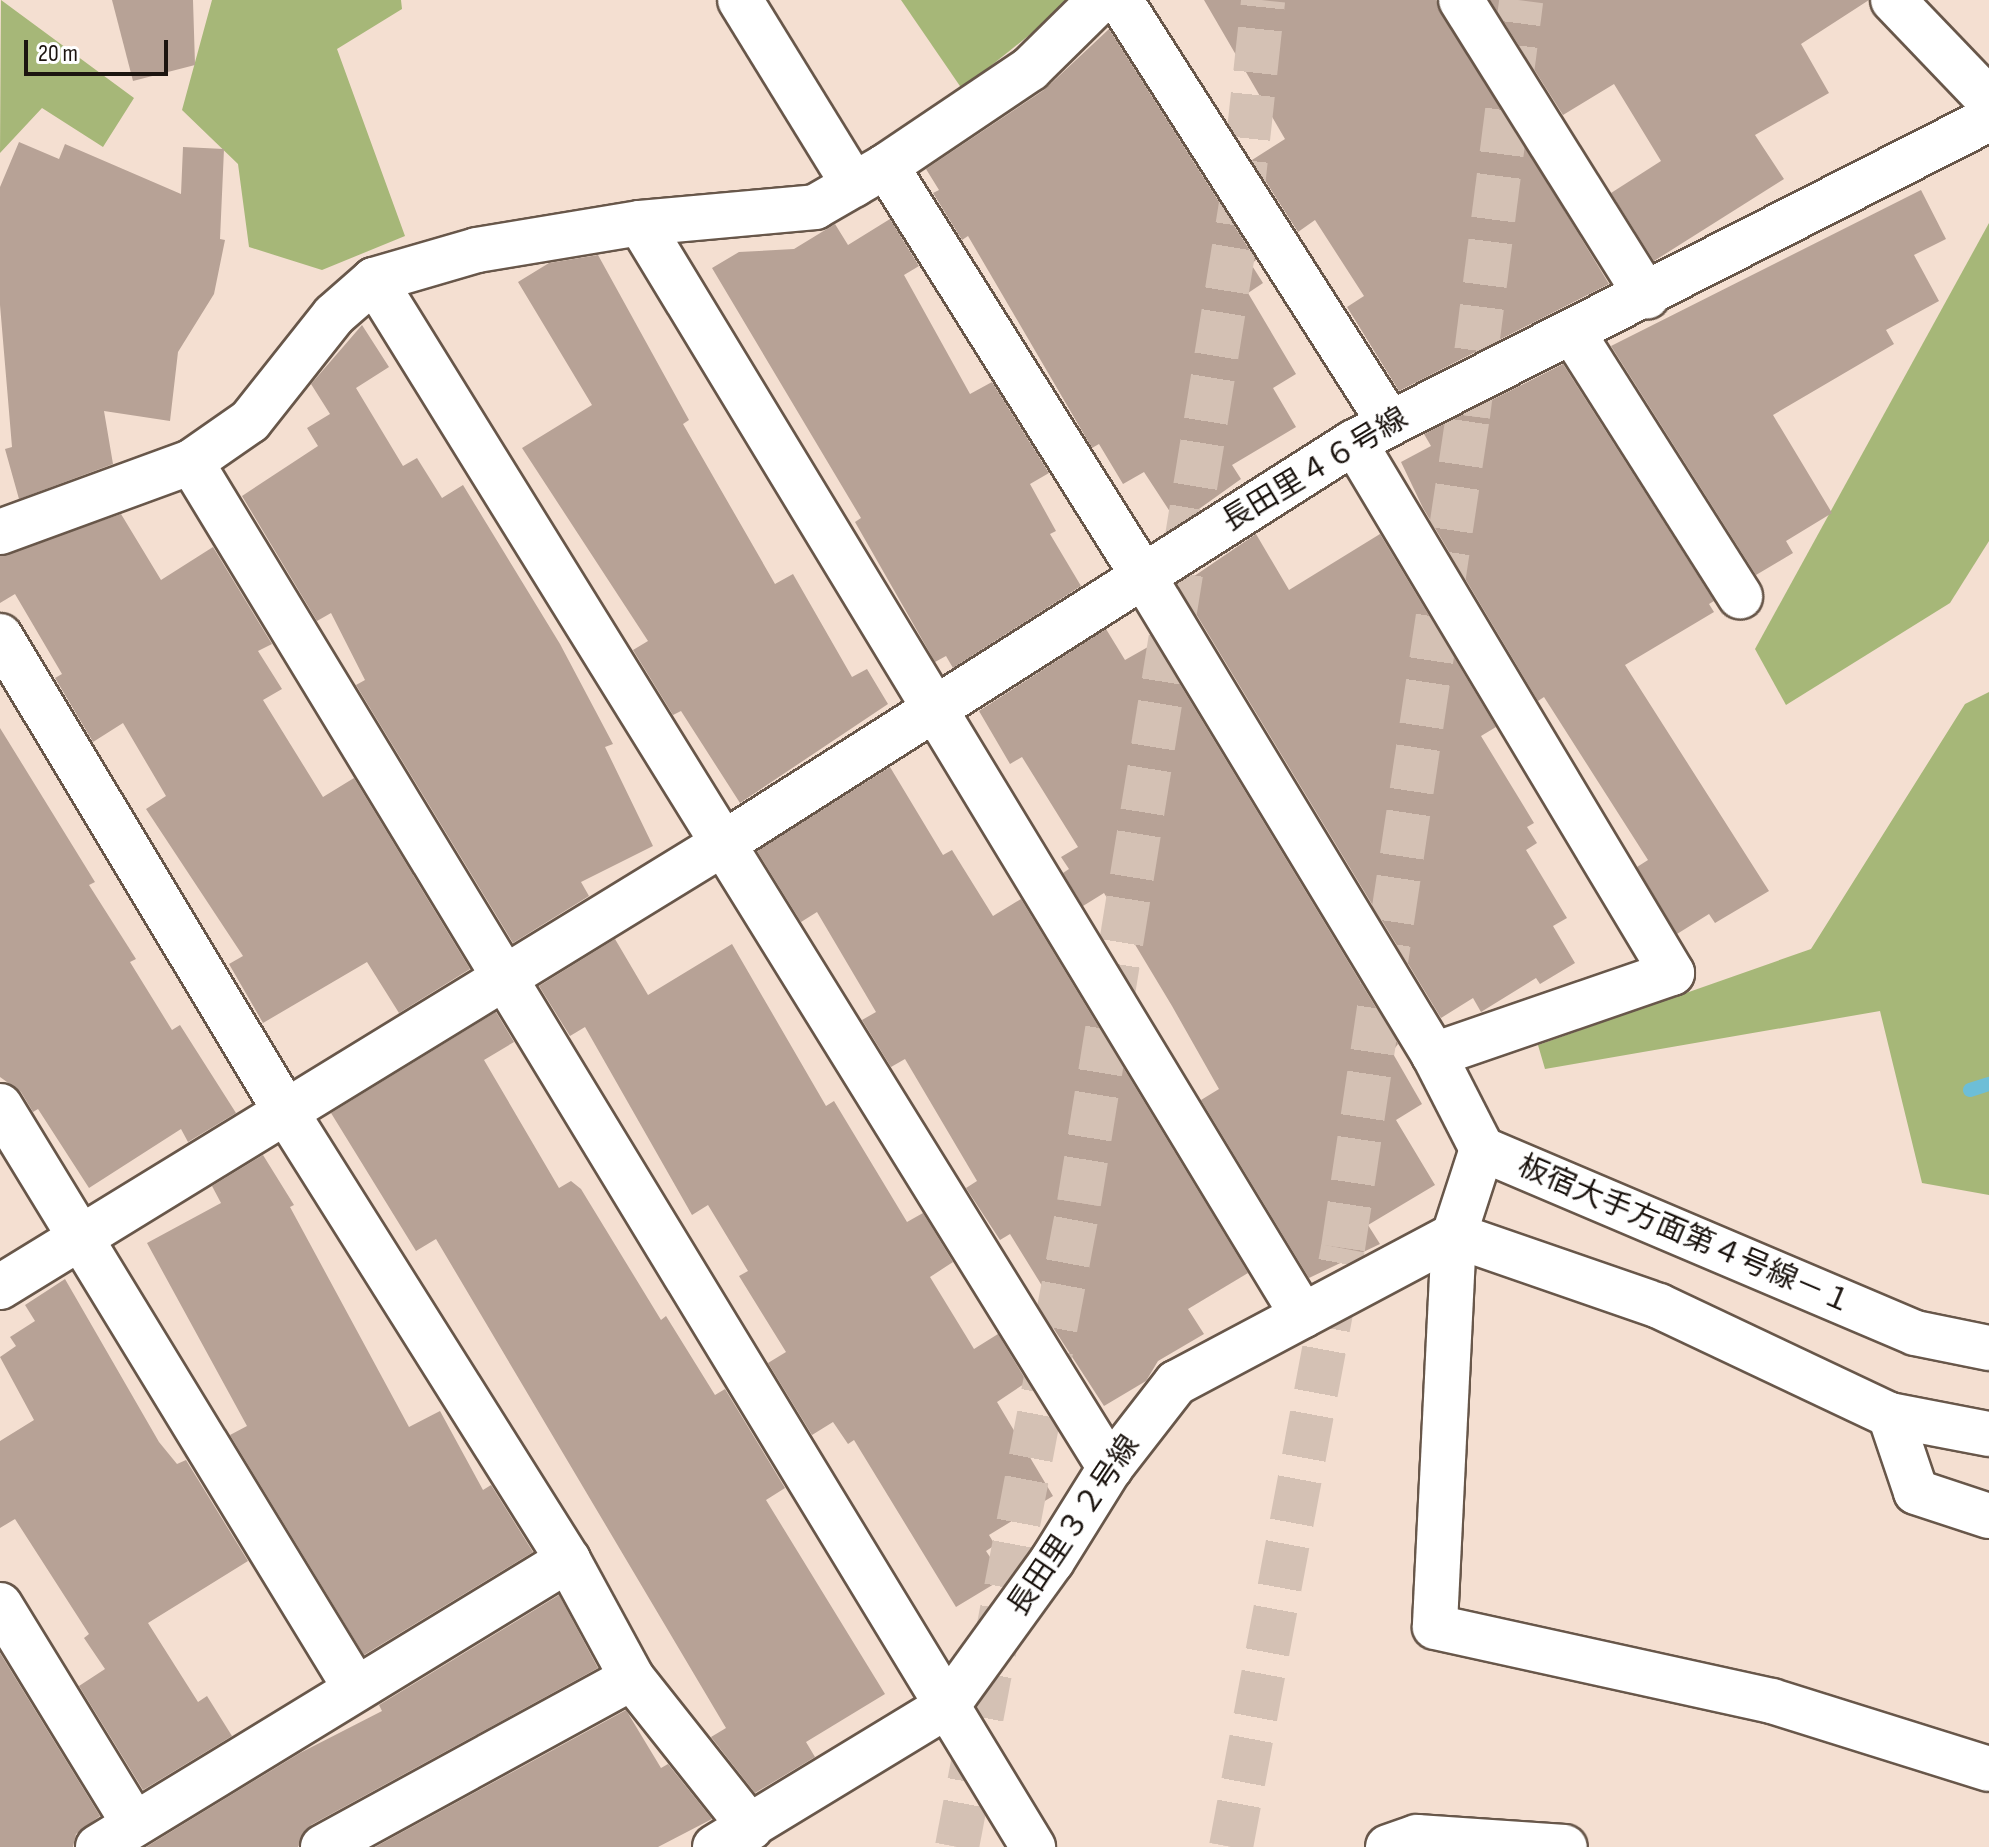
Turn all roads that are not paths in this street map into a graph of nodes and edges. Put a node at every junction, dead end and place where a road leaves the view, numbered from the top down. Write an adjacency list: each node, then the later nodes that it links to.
1 (740, 0): 8 (street)
2 (1100, 0): 8 (street)
3 (1120, 0): 13 (street)
4 (1461, 0): 11 (street)
5 (1893, 0): 6 (street)
6 (1989, 100)
7 (1989, 119): 11 (street, 長田里４６号線)
8 (870, 176): 9 (street); 16 (street)
9 (640, 223): 10 (street); 19 (street)
10 (374, 280): 14 (street); 20 (street)
11 (1647, 297): 12 (street, 長田里４６号線)
12 (1573, 333): 13 (street, 長田里４６号線); 17 (street)
13 (1372, 432): 16 (street, 長田里４６号線); 22 (street)
14 (191, 462): 15 (street); 21 (street)
15 (0, 532)
16 (1144, 577): 19 (street, 長田里４６号線); 22 (street)
17 (1740, 596)
18 (0, 636): 24 (street)
19 (932, 708): 20 (street, 長田里４６号線); 29 (street)
20 (721, 845): 21 (street, 長田里４６号線); 33 (street)
21 (507, 977): 24 (street, 長田里４６号線); 39 (street)
22 (1434, 1055): 25 (street, 板宿大手方面第４号線－１)
23 (0, 1106): 27 (street)
24 (286, 1112): 27 (street, 長田里４６号線); 35 (street)
25 (1482, 1149): 26 (street); 30 (street, 板宿大手方面第４号線－１)
26 (1454, 1235): 29 (street, 長田里３２号線); 31 (street); 40 (street)
27 (82, 1236): 28 (street, 長田里４６号線); 38 (street)
28 (0, 1287)
29 (1303, 1316): 33 (street, 長田里３２号線)
30 (1989, 1348)
31 (1890, 1415): 32 (street); 34 (street)
32 (1989, 1434)
33 (1110, 1468): 39 (street, 長田里３２号線)
34 (1989, 1516)
35 (568, 1560): 37 (street); 38 (street)
36 (0, 1605): 41 (street)
37 (632, 1678): 42 (street); 43 (street)
38 (354, 1686): 41 (street)
39 (947, 1706): 42 (street, 長田里３２号線); 44 (street)
40 (1989, 1769)
41 (116, 1836)
42 (733, 1838)
43 (323, 1847)
44 (1033, 1847)
45 (1388, 1847): 46 (street)
46 (1565, 1847)

